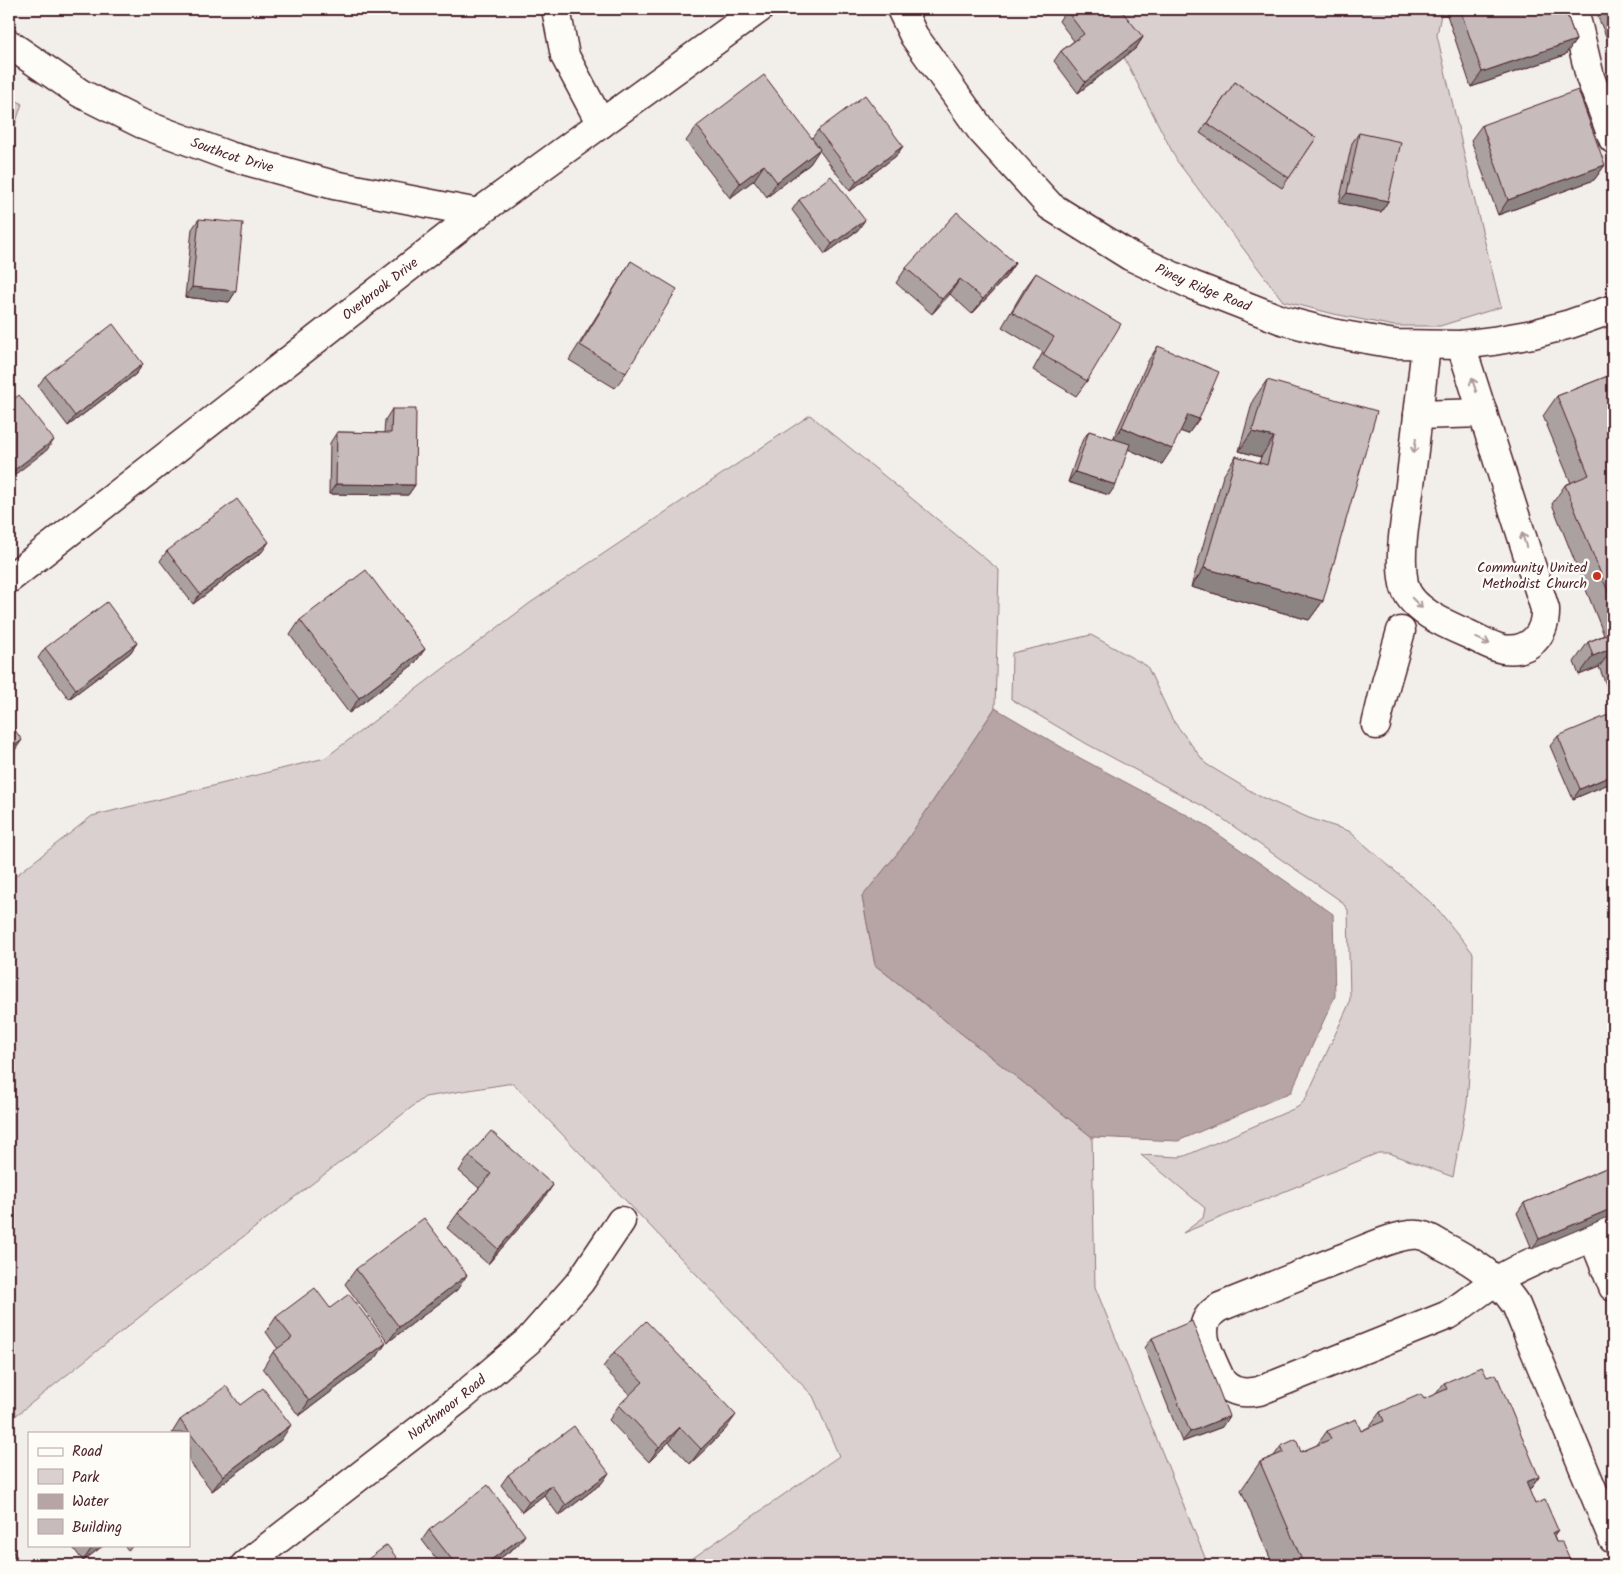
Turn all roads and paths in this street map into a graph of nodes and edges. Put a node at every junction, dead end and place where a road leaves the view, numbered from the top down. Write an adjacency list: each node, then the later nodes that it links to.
1 (556, 9): 6 (street)
2 (759, 9): 6 (street, Overbrook Drive)
3 (901, 9): 10 (street, Piney Ridge Road)
4 (1574, 9): 7 (street)
5 (9, 44): 8 (street, Southcot Drive)
6 (601, 124): 8 (street, Overbrook Drive)
7 (1613, 139)
8 (478, 213): 14 (street, Overbrook Drive)
9 (1613, 309): 11 (street, Piney Ridge Road)
10 (1426, 345): 11 (street, Piney Ridge Road); 13 (street)
11 (1461, 345): 12 (street, one-way to 11)
12 (1482, 413): 13 (street); 13 (street, one-way to 12)
13 (1418, 415)
14 (9, 579)
15 (1401, 631): 16 (street)
16 (1376, 725)
17 (621, 1221): 22 (street, Northmoor Road)
18 (1603, 1233): 19 (street); 20 (street)
19 (1497, 1282): 19 (street); 21 (street)
20 (1613, 1287)
21 (1613, 1539)
22 (244, 1565)

